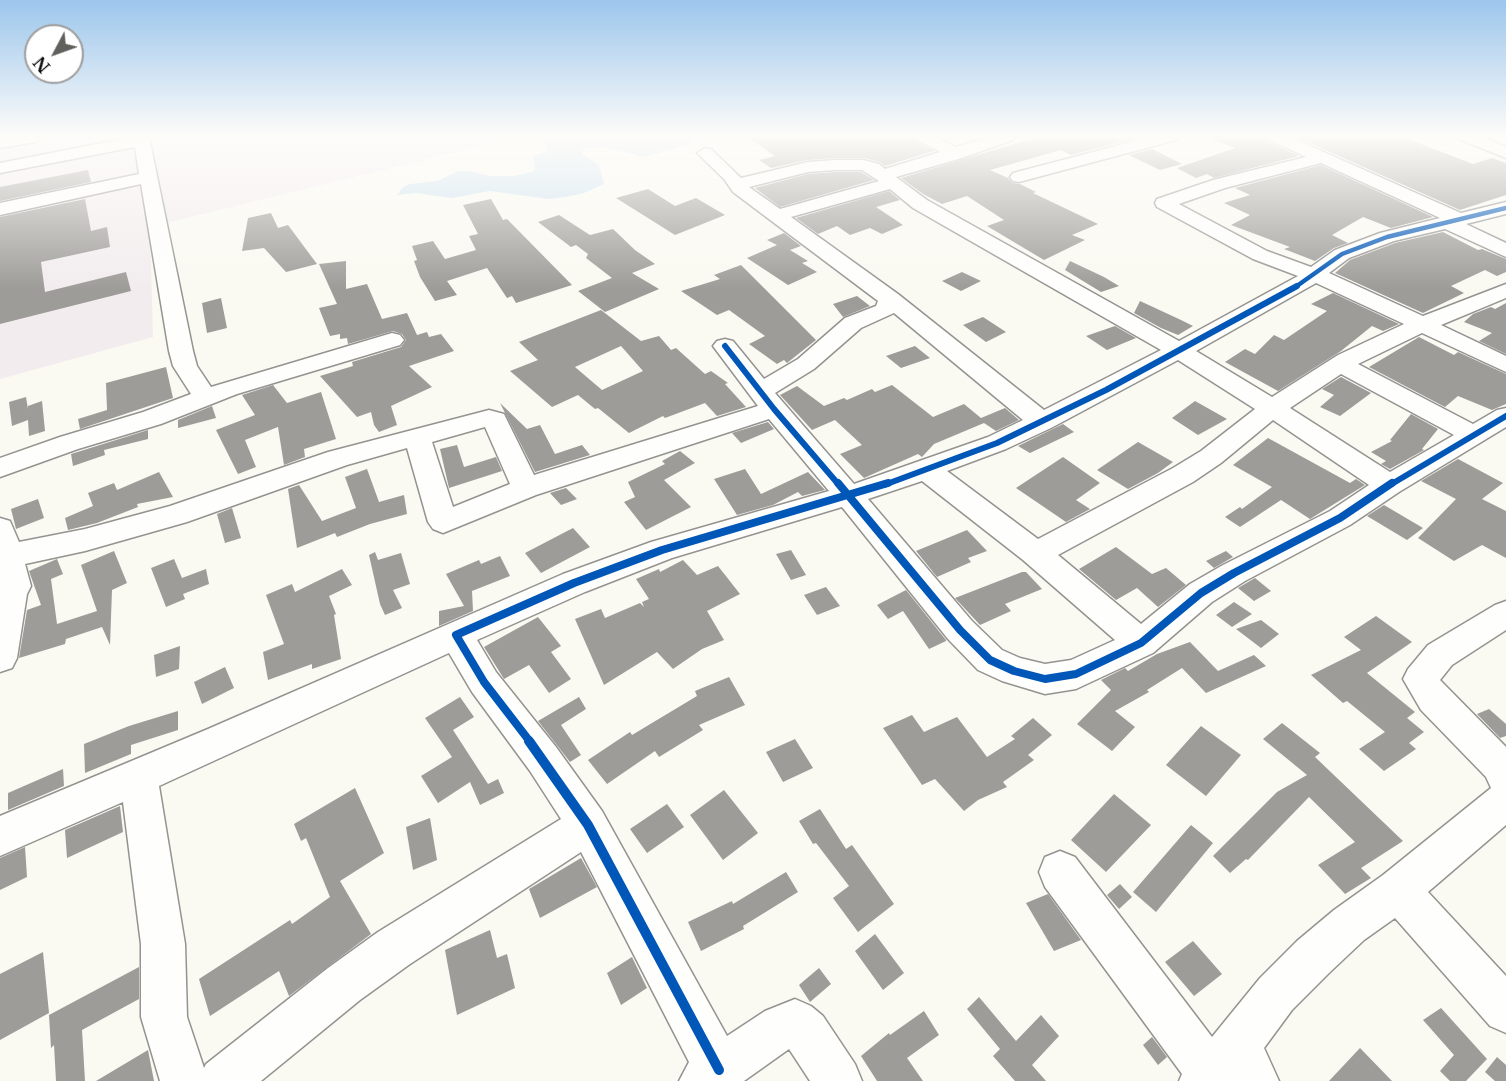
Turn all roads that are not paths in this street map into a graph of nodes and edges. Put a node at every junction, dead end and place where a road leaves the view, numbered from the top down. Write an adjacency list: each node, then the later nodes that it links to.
1 (100, 187): 9 (street)
2 (150, 187): 22 (street)
3 (739, 187): 10 (street)
4 (863, 187): 10 (street)
5 (899, 187): 19 (street)
6 (1208, 187): 13 (street)
7 (1384, 187): 11 (street)
8 (1506, 208): 11 (street)
9 (0, 209)
10 (775, 216): 15 (street)
11 (1454, 221): 12 (street); 13 (street)
12 (1506, 251)
13 (1314, 274): 16 (street); 19 (street)
14 (1503, 293): 16 (street)
15 (890, 298): 23 (street); 26 (street)
16 (1421, 325): 20 (street); 21 (street)
17 (392, 340): 22 (street)
18 (725, 346): 23 (street)
19 (1179, 350): 24 (street); 26 (street)
20 (1340, 364): 24 (street); 27 (street)
21 (1506, 365)
22 (205, 396): 29 (street)
23 (768, 400): 32 (street); 33 (street)
24 (1272, 408): 31 (street); 35 (street)
25 (1506, 416): 27 (street)
26 (1042, 422): 30 (street)
27 (1474, 435): 31 (street)
28 (417, 437): 32 (street); 32 (street); 34 (street)
29 (0, 468)
30 (927, 470): 33 (street); 35 (street)
31 (1389, 485): 39 (street)
32 (525, 488)
33 (849, 495): 38 (street); 39 (street)
34 (4, 543): 36 (street)
35 (1034, 552): 39 (street)
36 (6, 600): 40 (street)
37 (1506, 614): 42 (street)
38 (456, 636): 41 (street); 44 (street)
39 (1141, 643)
40 (0, 658)
41 (139, 777): 45 (street); 51 (street)
42 (1506, 779)
43 (1506, 800): 47 (street)
44 (588, 825): 50 (street); 52 (street)
45 (0, 836)
46 (1060, 872): 49 (street)
47 (1398, 890): 48 (street); 49 (street)
48 (1506, 1010)
49 (1226, 1070)
50 (711, 1076): 53 (street)
51 (184, 1081)
52 (223, 1081)
53 (838, 1081)

